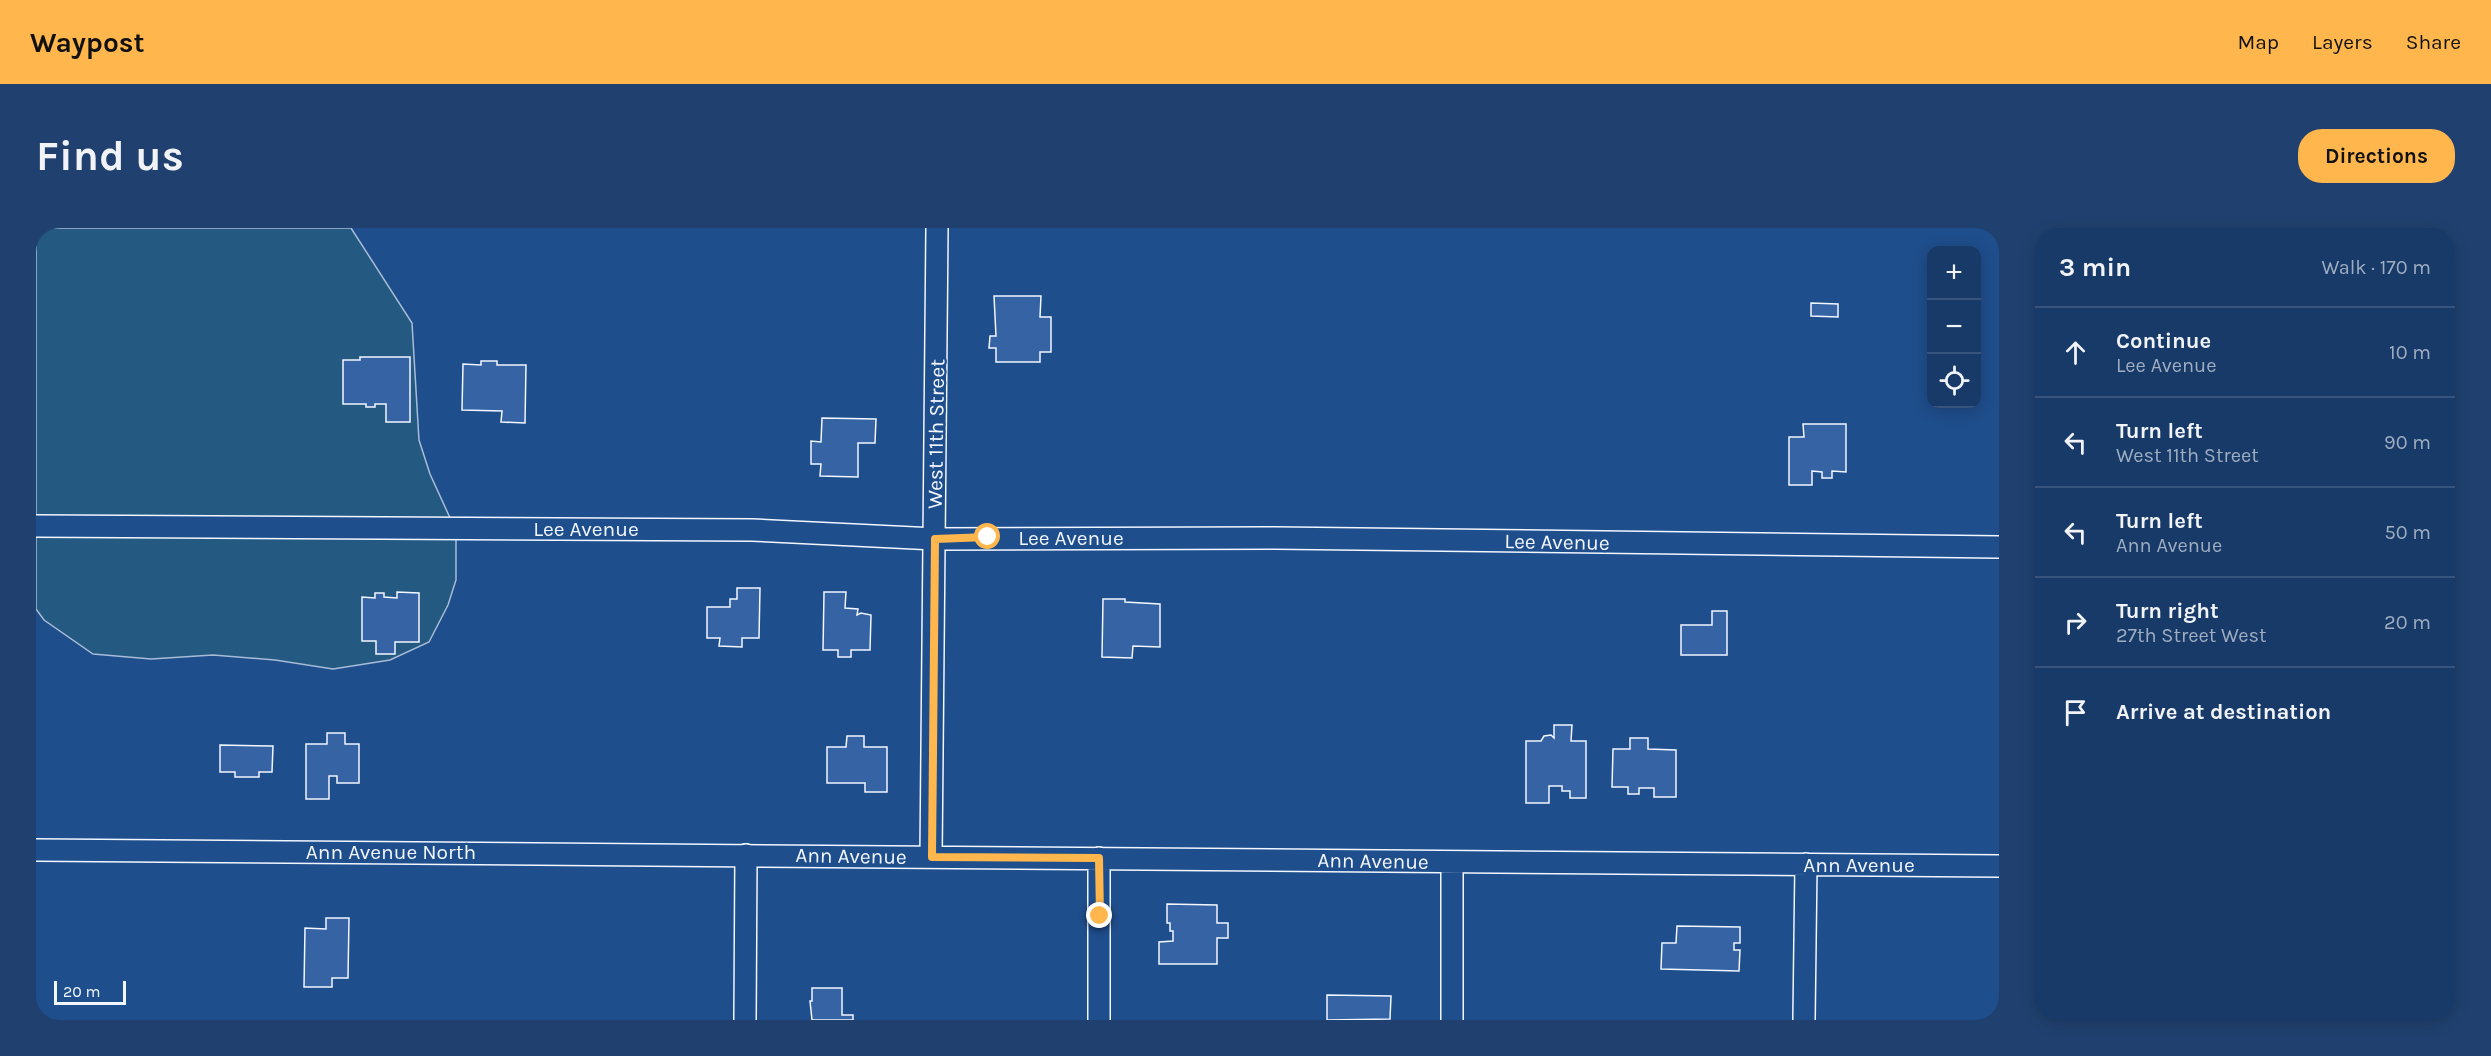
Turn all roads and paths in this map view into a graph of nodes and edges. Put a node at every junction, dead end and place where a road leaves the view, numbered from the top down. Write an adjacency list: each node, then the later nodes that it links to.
1 (937, 228): 3 (street, West 11th Street)
2 (36, 526): 3 (street, Lee Avenue)
3 (935, 539): 4 (street, Lee Avenue); 7 (street, West 11th Street)
4 (1999, 548)
5 (36, 850): 6 (street, Ann Avenue North)
6 (746, 855): 7 (street, Ann Avenue); 12 (street)
7 (932, 857): 8 (street, Ann Avenue)
8 (1099, 858): 9 (street, Ann Avenue); 13 (street)
9 (1452, 862): 10 (street, Ann Avenue); 14 (street)
10 (1806, 864): 11 (street, Ann Avenue); 15 (street)
11 (1999, 866)
12 (745, 1020)
13 (1099, 1020)
14 (1452, 1020)
15 (1804, 1020)

